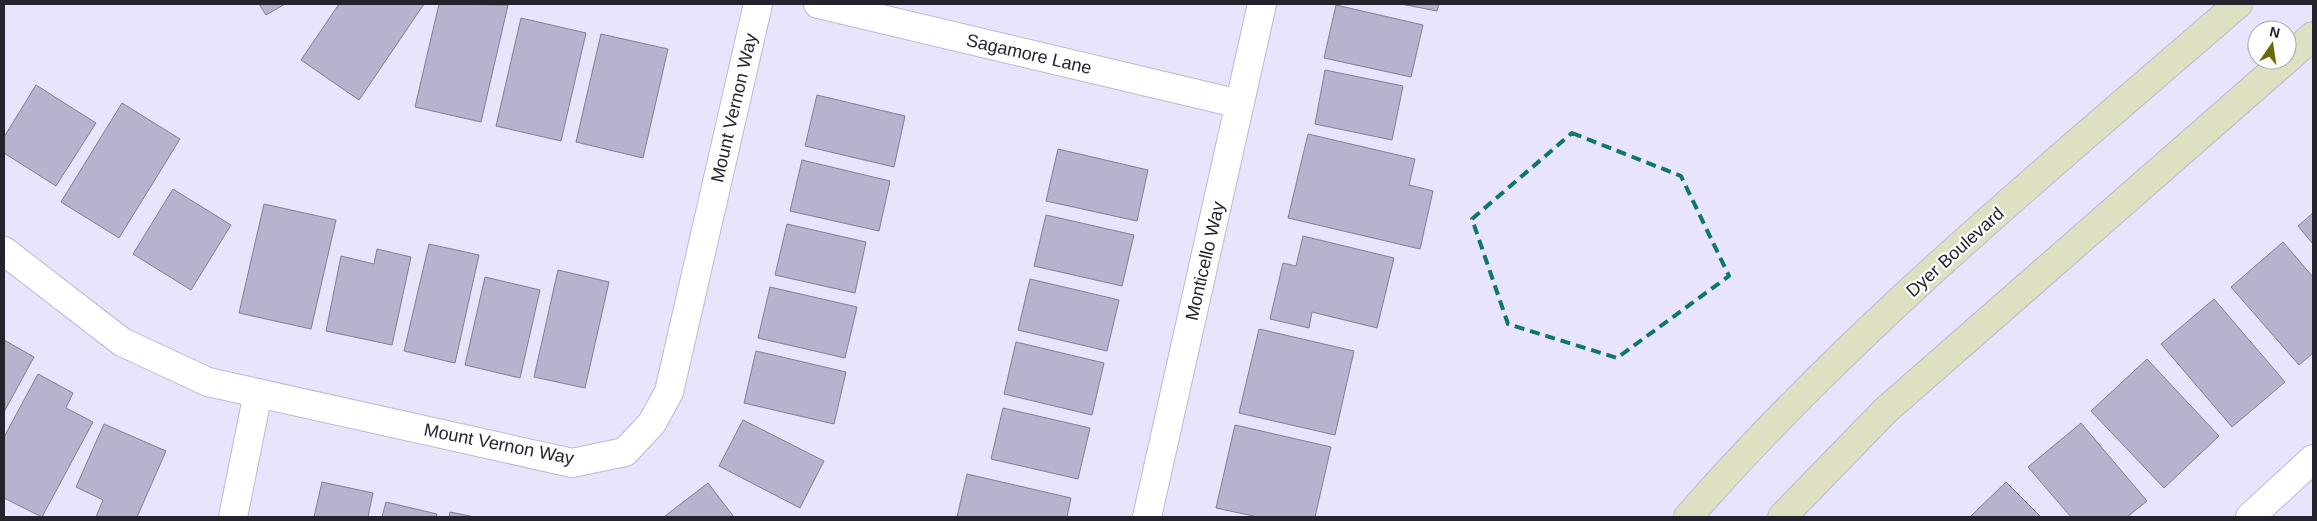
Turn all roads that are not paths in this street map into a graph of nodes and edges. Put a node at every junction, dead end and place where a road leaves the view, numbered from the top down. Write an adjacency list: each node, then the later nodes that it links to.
1 (758, 4): 10 (street, Mount Vernon Way)
2 (818, 4): 8 (street, Sagamore Lane)
3 (1262, 4): 8 (street, Monticello Way)
4 (2238, 4): 14 (main road, Dyer Boulevard)
5 (2313, 36): 6 (main road)
6 (2297, 50)
7 (2275, 70): 15 (main road)
8 (1240, 104): 13 (street, Monticello Way)
9 (4, 251): 10 (street, Mount Vernon Way)
10 (258, 393): 12 (street)
11 (2311, 465): 16 (street)
12 (233, 517)
13 (1147, 517)
14 (1688, 517)
15 (1782, 517)
16 (2250, 517)

